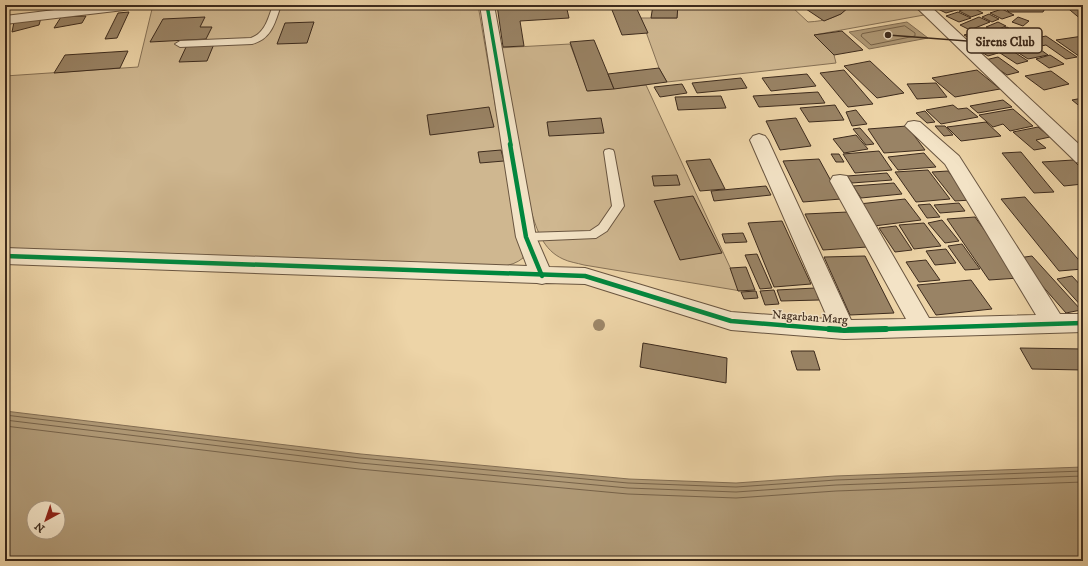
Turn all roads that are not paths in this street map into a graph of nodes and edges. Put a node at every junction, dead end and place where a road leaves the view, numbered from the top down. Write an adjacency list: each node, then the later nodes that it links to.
1 (277, 5): 6 (lane)
2 (487, 5): 12 (street)
3 (921, 5): 10 (street)
4 (124, 6): 5 (street)
5 (5, 20)
6 (180, 44)
7 (914, 126): 16 (street)
8 (759, 140): 18 (street)
9 (609, 152): 12 (lane)
10 (1083, 158)
11 (840, 181): 17 (street)
12 (526, 237): 14 (street)
13 (5, 256): 14 (street, Nagarban Marg)
14 (542, 276): 18 (street, Nagarban Marg)
15 (1083, 323): 16 (street, Nagarban Marg)
16 (1054, 324): 17 (street, Nagarban Marg)
17 (923, 328): 18 (street, Nagarban Marg)
18 (844, 330)

